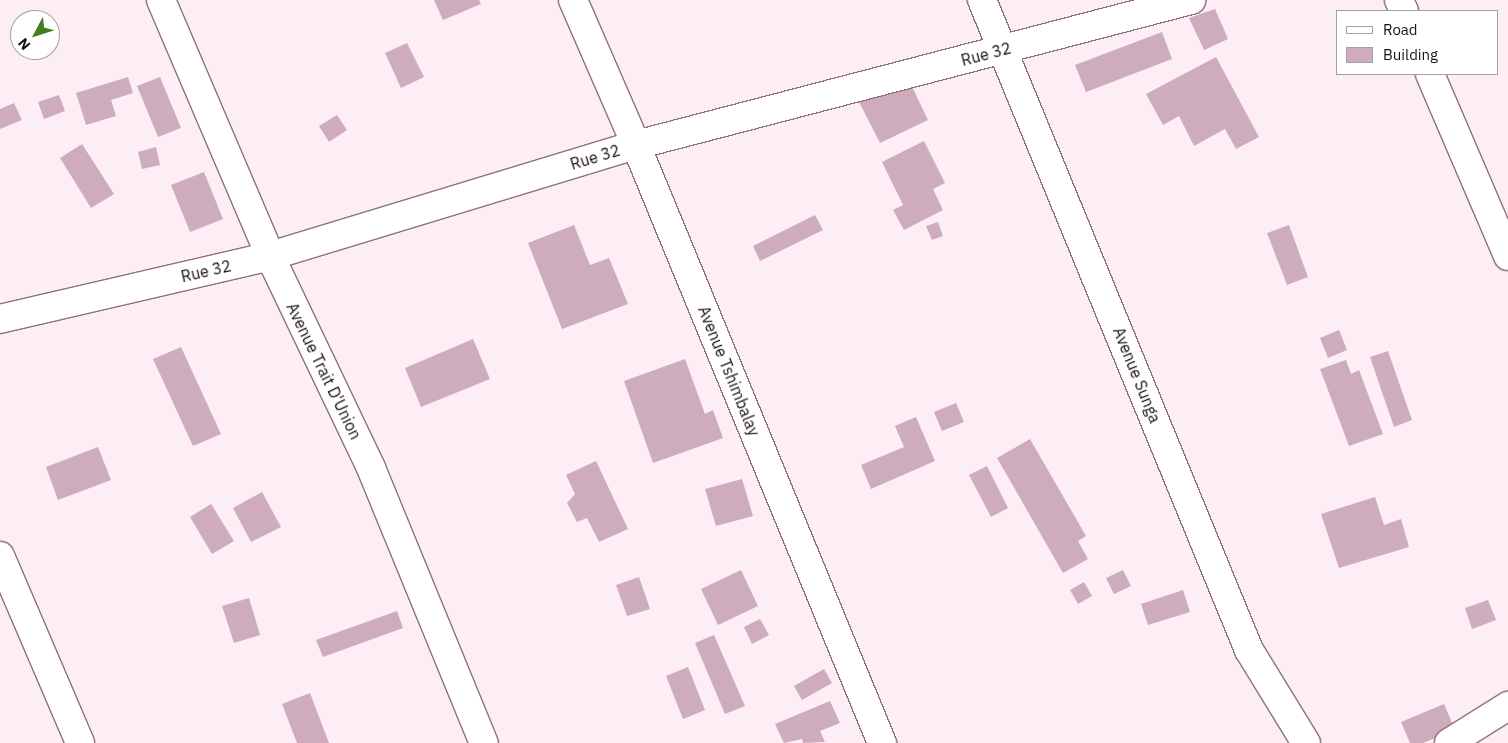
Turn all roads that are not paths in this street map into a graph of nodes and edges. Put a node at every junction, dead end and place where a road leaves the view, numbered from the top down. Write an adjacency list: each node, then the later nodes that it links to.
1 (161, 0): 8 (street, Avenue Trait D'Union)
2 (573, 0): 7 (street, Avenue Tshimbalay)
3 (982, 0): 5 (street, Avenue Sunga)
4 (1191, 0): 5 (street, Rue 32)
5 (1004, 49): 7 (street, Rue 32); 16 (street, Avenue Sunga)
6 (1430, 75): 9 (street)
7 (636, 145): 8 (street, Rue 32); 15 (street, Avenue Tshimbalay)
8 (270, 256): 10 (street, Rue 32); 14 (street, Avenue Trait D'Union)
9 (1508, 256)
10 (0, 319)
11 (0, 556): 13 (street)
12 (1508, 706): 17 (street)
13 (80, 743)
14 (484, 743)
15 (882, 743)
16 (1306, 743)
17 (1449, 743)

